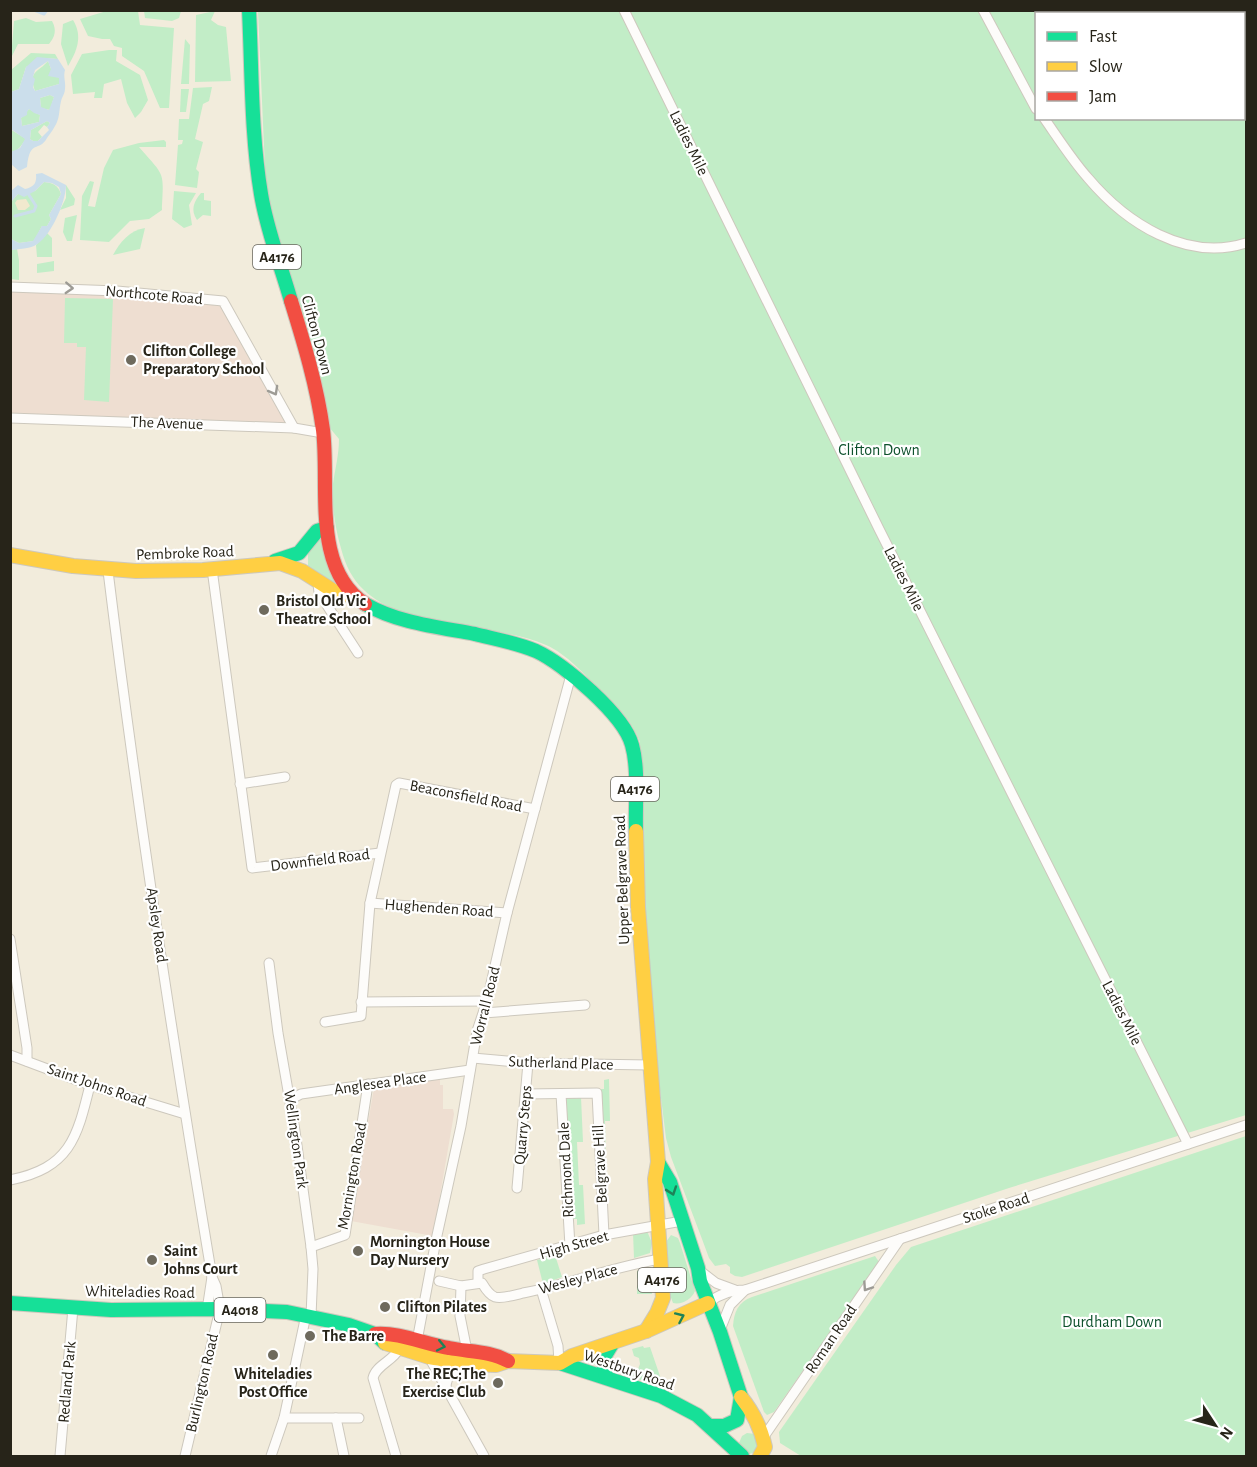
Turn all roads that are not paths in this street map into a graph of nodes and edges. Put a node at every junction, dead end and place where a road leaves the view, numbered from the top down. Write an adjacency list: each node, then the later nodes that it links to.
1 (249, 10): 10 (main road, Clifton Down / A4176)
2 (624, 10): 46 (street, Ladies Mile)
3 (983, 10): 4 (street)
4 (1035, 107)
5 (1045, 120): 6 (street)
6 (1246, 243)
7 (10, 287): 9 (street, Northcote Road, one-way to 9)
8 (10, 418): 9 (street, The Avenue)
9 (294, 428): 10 (street, The Avenue)
10 (323, 433): 11 (main road, Clifton Down / A4176)
11 (327, 528): 13 (main road); 17 (main road, A4176)
12 (10, 555): 15 (main road, Pembroke Road)
13 (270, 563): 14 (main road, Pembroke Road); 16 (main road, Pembroke Road)
14 (212, 569): 15 (main road, Pembroke Road); 21 (street, Downfield Road)
15 (108, 571): 44 (street, Apsley Road)
16 (318, 583): 17 (main road, Pembroke Road); 18 (street)
17 (354, 596): 19 (main road, Upper Belgrave Road / A4176)
18 (358, 653)
19 (571, 675): 22 (street, Worrall Road); 37 (main road, Upper Belgrave Road / A4176)
20 (285, 777): 21 (street)
21 (240, 784): 23 (street, Downfield Road)
22 (535, 809): 23 (street, Beaconsfield Road); 25 (street, Worrall Road)
23 (380, 853): 24 (street, Downfield Road)
24 (370, 903): 25 (street, Hughenden Road); 29 (street, Downfield Road)
25 (507, 913): 28 (street, Worrall Road)
26 (10, 939): 35 (street)
27 (269, 963): 43 (street, Wellington Park)
28 (487, 1001): 29 (street); 31 (street, Worrall Road)
29 (361, 1002): 32 (street)
30 (585, 1005): 31 (street)
31 (484, 1013): 34 (street, Worrall Road)
32 (325, 1022)
33 (10, 1055): 35 (street, Saint Johns Road)
34 (473, 1058): 36 (street, Sutherland Place); 38 (street, Worrall Road)
35 (27, 1060): 40 (street, Saint Johns Road)
36 (528, 1063): 37 (street, Sutherland Place); 41 (street, Quarry Steps)
37 (649, 1065): 47 (main road, Upper Belgrave Road / A4176)
38 (470, 1070): 39 (street, Anglesea Place); 71 (street, Worrall Road)
39 (368, 1084): 43 (street, Anglesea Place); 55 (street, Mornington Road)
40 (90, 1085): 44 (street, Saint Johns Road); 48 (street)
41 (526, 1094): 42 (street); 49 (street, Quarry Steps)
42 (561, 1094): 52 (street, Belgrave Hill); 54 (street, Richmond Dale)
43 (291, 1099): 55 (street, Wellington Park)
44 (185, 1114): 66 (street, Apsley Road)
45 (1246, 1125): 46 (street, Stoke Road)
46 (1188, 1144): 53 (street, Stoke Road)
47 (658, 1162): 50 (main road, Upper Belgrave Road / A4176, one-way to 50); 51 (main road, Upper Belgrave Road / A4176)
48 (10, 1180)
49 (517, 1188)
50 (682, 1221): 51 (street, High Street); 57 (main road, Upper Belgrave Road / A4176)
51 (659, 1224): 52 (street, High Street); 56 (main road, Upper Belgrave Road / A4176)
52 (604, 1235): 54 (street, High Street)
53 (900, 1239): 62 (street, Stoke Road); 84 (street, Roman Road, one-way to 84)
54 (570, 1246): 59 (street, High Street)
55 (311, 1247): 67 (street, Wellington Park)
56 (660, 1259): 61 (street, Wesley Place); 68 (main road, Upper Belgrave Road / A4176)
57 (698, 1268): 62 (street); 64 (main road, Upper Belgrave Road / A4176)
58 (439, 1281): 60 (street)
59 (478, 1283): 60 (street); 61 (street, Wesley Place)
60 (461, 1286): 75 (street)
61 (541, 1289): 76 (street)
62 (740, 1290): 64 (street, Stoke Road); 69 (street)
63 (10, 1303): 65 (main road, Whiteladies Road / A4018)
64 (708, 1303): 68 (main road, Whiteladies Road / A4018, one-way to 64); 69 (main road, Upper Belgrave Road)
65 (73, 1308): 66 (main road, Whiteladies Road / A4018); 85 (street, Redland Park)
66 (213, 1309): 67 (main road, Whiteladies Road / A4018); 86 (street, Burlington Road)
67 (309, 1315): 70 (main road, Whiteladies Road / A4018); 80 (street, Wellington Park)
68 (646, 1331): 72 (main road, Whiteladies Road / A4018)
69 (720, 1332): 79 (main road, Upper Belgrave Road)
70 (375, 1334): 71 (main road, Whiteladies Road / A4018); 73 (main road, Whiteladies Road / A4018)
71 (417, 1341): 75 (main road, Whiteladies Road / A4018, one-way to 75)
72 (612, 1344): 76 (main road, Whiteladies Road / A4018); 77 (main road)
73 (399, 1349): 74 (main road, Whiteladies Road / A4018); 89 (street)
74 (429, 1357): 75 (main road, Whiteladies Road / A4018); 78 (street)
75 (468, 1357): 76 (main road, Whiteladies Road / A4018); 78 (street)
76 (559, 1363): 77 (main road, Westbury Road)
77 (606, 1377): 83 (main road, Westbury Road)
78 (446, 1387): 90 (street)
79 (741, 1397): 83 (main road); 84 (main road, Upper Belgrave Road)
80 (284, 1418): 81 (street); 87 (street, Wellington Park)
81 (336, 1418): 82 (street); 88 (street)
82 (359, 1418)
83 (711, 1426): 91 (main road, Westbury Road)
84 (763, 1438): 92 (main road, Upper Belgrave Road)
85 (60, 1456)
86 (185, 1456)
87 (271, 1456)
88 (344, 1456)
89 (396, 1456)
90 (484, 1456)
91 (742, 1456)
92 (763, 1456)

